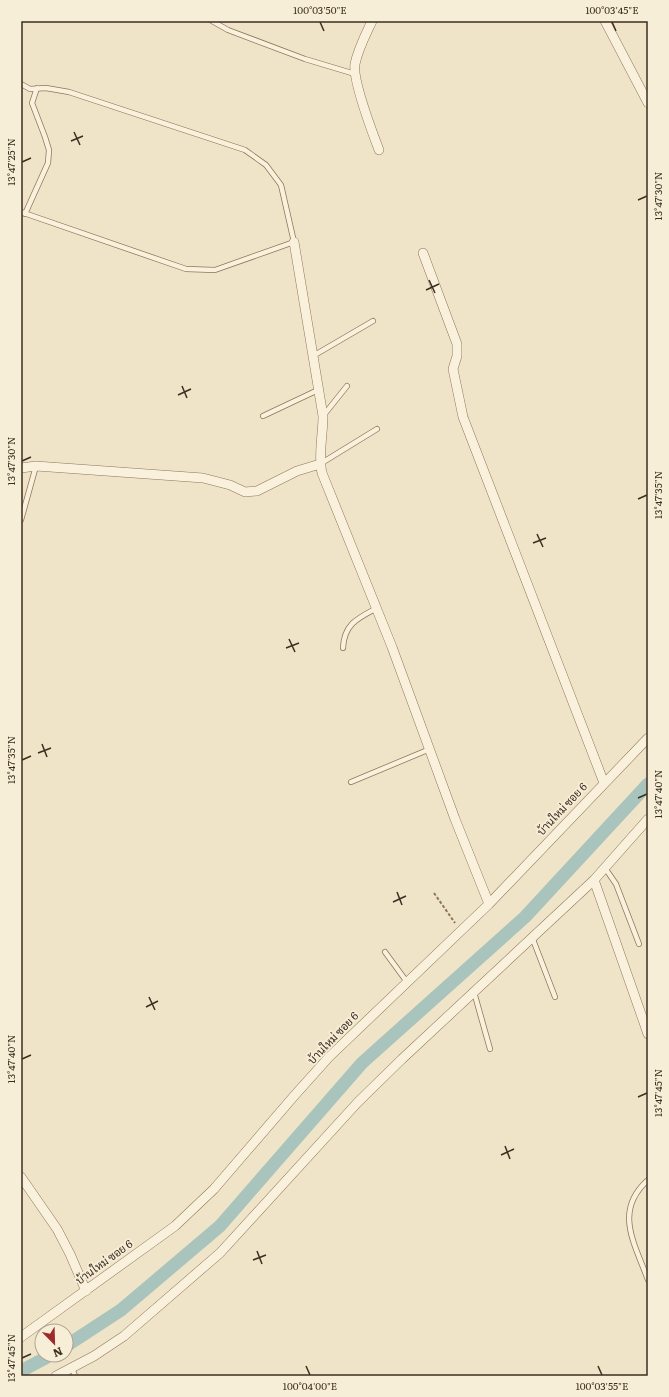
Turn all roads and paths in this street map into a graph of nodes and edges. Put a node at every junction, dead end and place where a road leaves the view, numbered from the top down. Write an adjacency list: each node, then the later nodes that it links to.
1 (212, 21): 4 (lane)
2 (372, 21): 4 (street)
3 (607, 22): 7 (street)
4 (355, 74): 8 (street)
5 (21, 84): 6 (lane)
6 (37, 88): 9 (lane); 10 (lane)
7 (648, 103)
8 (379, 150)
9 (23, 213): 10 (lane)
10 (294, 242): 13 (street)
11 (423, 253): 28 (street)
12 (373, 321): 13 (lane)
13 (313, 356): 15 (street)
14 (347, 386): 17 (lane)
15 (318, 390): 16 (lane); 17 (street)
16 (263, 416)
17 (323, 416): 19 (street)
18 (377, 429): 19 (lane)
19 (320, 464): 20 (street); 23 (street)
20 (36, 466): 21 (street); 22 (lane)
21 (21, 468)
22 (21, 520)
23 (377, 608): 24 (lane); 26 (street)
24 (343, 648)
25 (648, 738): 28 (street, บ้านใหม่ ซอย 6)
26 (430, 750): 27 (lane); 33 (street)
27 (351, 782)
28 (604, 783): 33 (street, บ้านใหม่ ซอย 6)
29 (648, 819): 30 (street)
30 (605, 868): 31 (street); 36 (lane)
31 (594, 880): 35 (street); 41 (street)
32 (434, 893): 34 (path)
33 (489, 904): 34 (street, บ้านใหม่ ซอย 6)
34 (461, 932): 38 (street, บ้านใหม่ ซอย 6)
35 (532, 937): 39 (street); 40 (lane)
36 (639, 944)
37 (385, 952): 38 (lane)
38 (407, 982): 46 (street, บ้านใหม่ ซอย 6)
39 (474, 992): 42 (lane); 48 (street)
40 (555, 997)
41 (648, 1034)
42 (490, 1049)
43 (21, 1177): 46 (street)
44 (648, 1180): 45 (lane)
45 (648, 1280)
46 (86, 1291): 47 (street, บ้านใหม่ ซอย 6)
47 (21, 1337)
48 (74, 1372): 49 (street)
49 (56, 1376)

